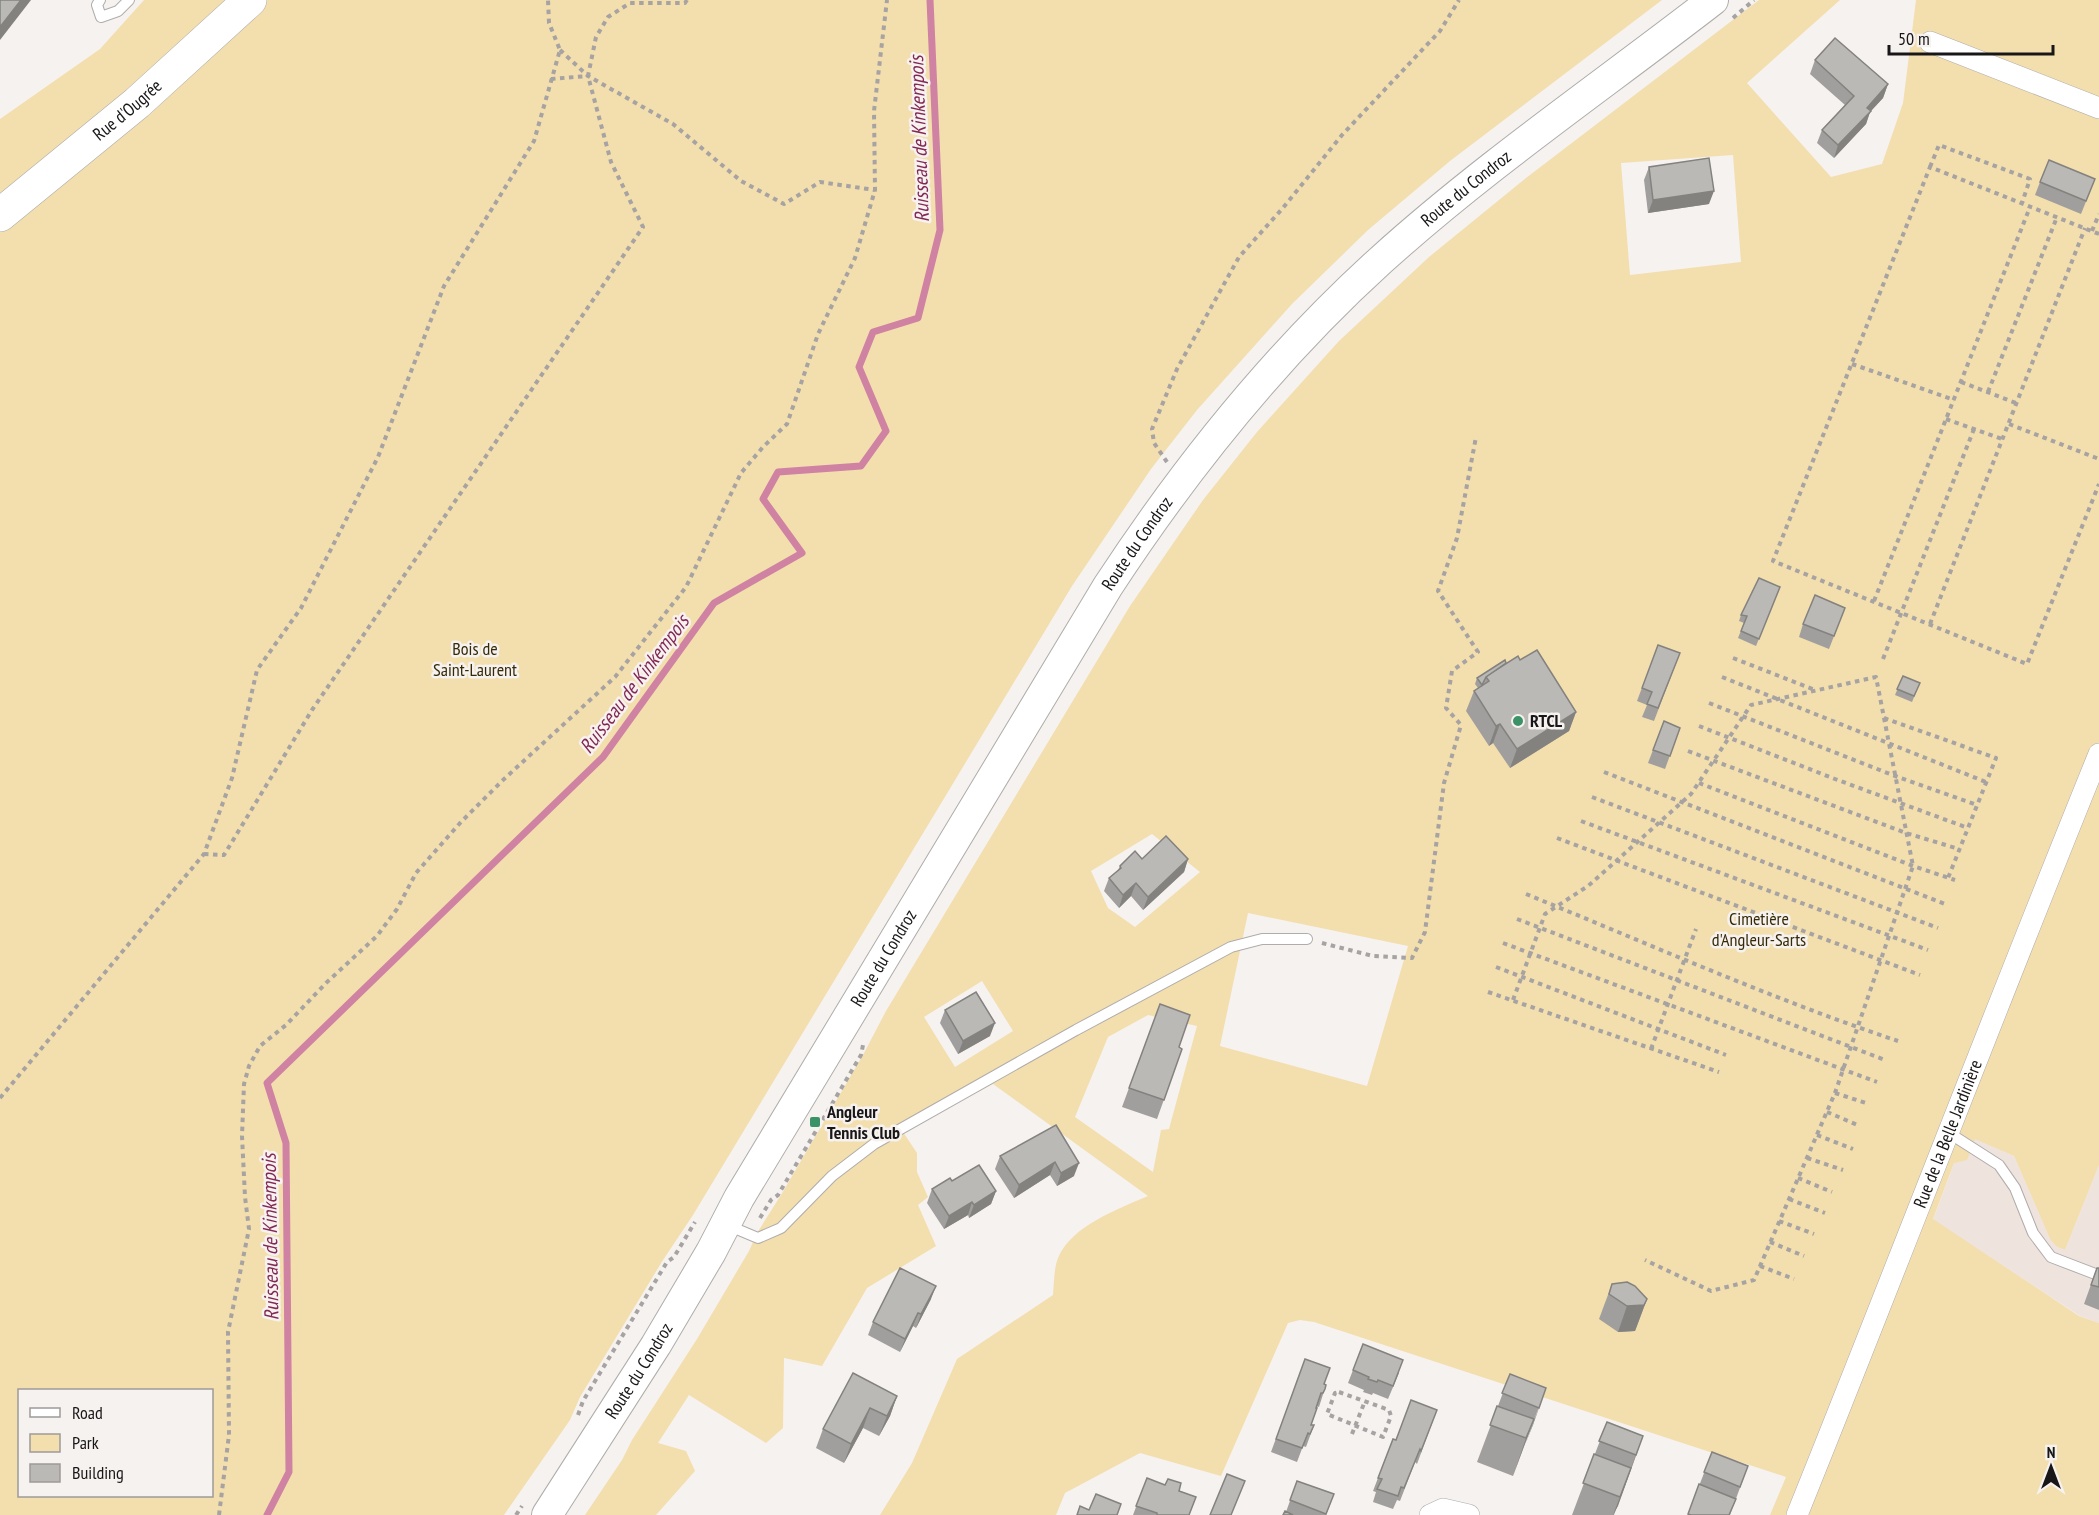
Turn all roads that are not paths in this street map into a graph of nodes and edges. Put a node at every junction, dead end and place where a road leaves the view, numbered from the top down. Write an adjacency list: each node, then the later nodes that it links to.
1 (100, 0): 2 (lane)
2 (129, 0)
3 (250, 0): 7 (main road, Rue d'Ougrée)
4 (1721, 10): 11 (main road, Route du Condroz)
5 (1930, 42): 6 (street)
6 (2099, 108)
7 (0, 215)
8 (2099, 754): 10 (street, Rue de la Belle Jardinière)
9 (1307, 939): 11 (lane)
10 (1949, 1133): 12 (lane); 16 (street, Rue de la Belle Jardinière)
11 (726, 1225): 13 (main road, Route du Condroz)
12 (2098, 1275)
13 (547, 1515)
14 (1430, 1515): 15 (street)
15 (1469, 1515)
16 (1797, 1515)

